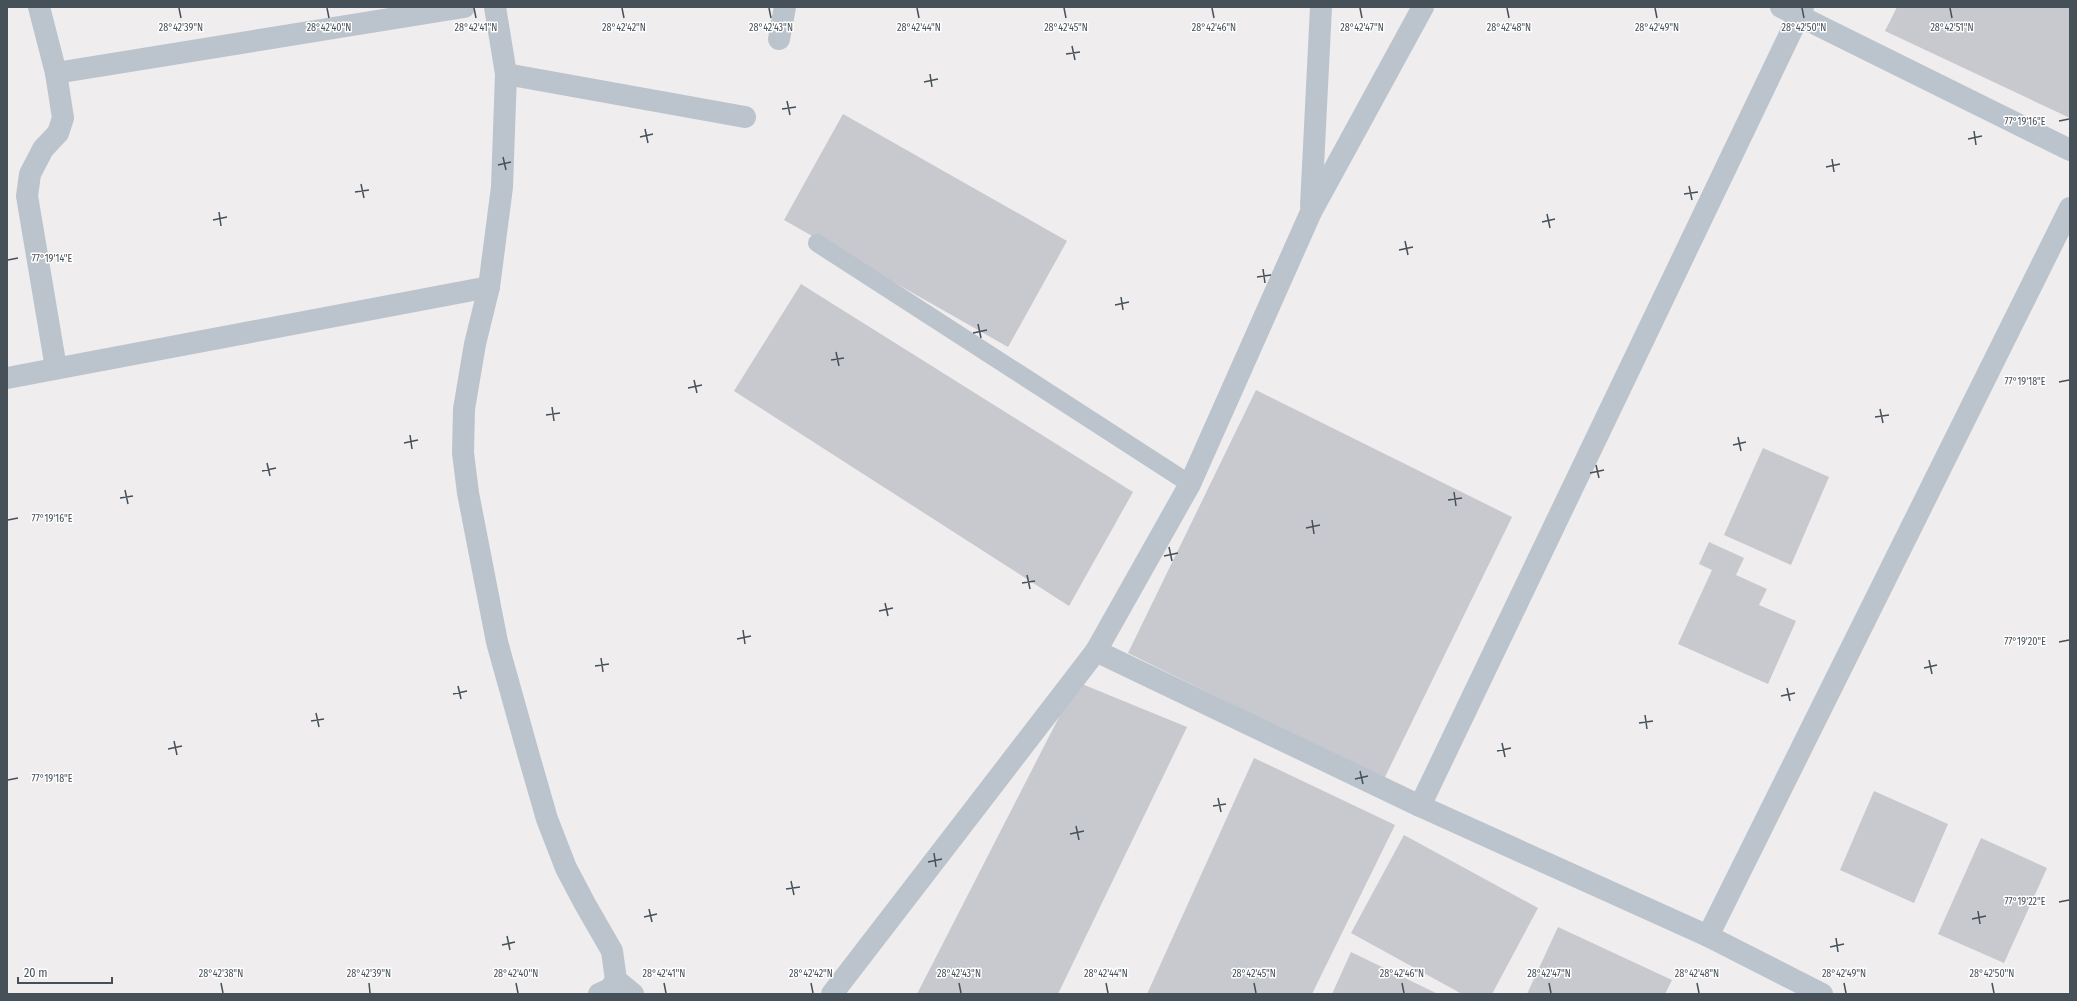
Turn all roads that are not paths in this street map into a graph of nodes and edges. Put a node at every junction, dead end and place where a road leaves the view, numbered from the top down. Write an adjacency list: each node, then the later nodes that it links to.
1 (39, 7): 9 (street)
2 (464, 7): 9 (street)
3 (495, 7): 10 (street)
4 (785, 7): 8 (street)
5 (1321, 7): 14 (street)
6 (1423, 7): 14 (street)
7 (1794, 10): 12 (street); 21 (street)
8 (779, 39)
9 (56, 73): 17 (street)
10 (506, 74): 11 (street); 16 (street)
11 (745, 117)
12 (2070, 150)
13 (2070, 208): 22 (street)
14 (1311, 212): 19 (street)
15 (817, 243): 19 (lane)
16 (489, 287): 17 (street); 23 (street)
17 (56, 368): 18 (street)
18 (7, 378)
19 (1190, 484): 20 (street)
20 (1096, 651): 21 (street); 26 (street)
21 (1420, 806): 22 (street)
22 (1708, 936): 27 (street)
23 (616, 980): 24 (street); 25 (street)
24 (599, 994)
25 (633, 994)
26 (832, 994)
27 (1822, 994)

